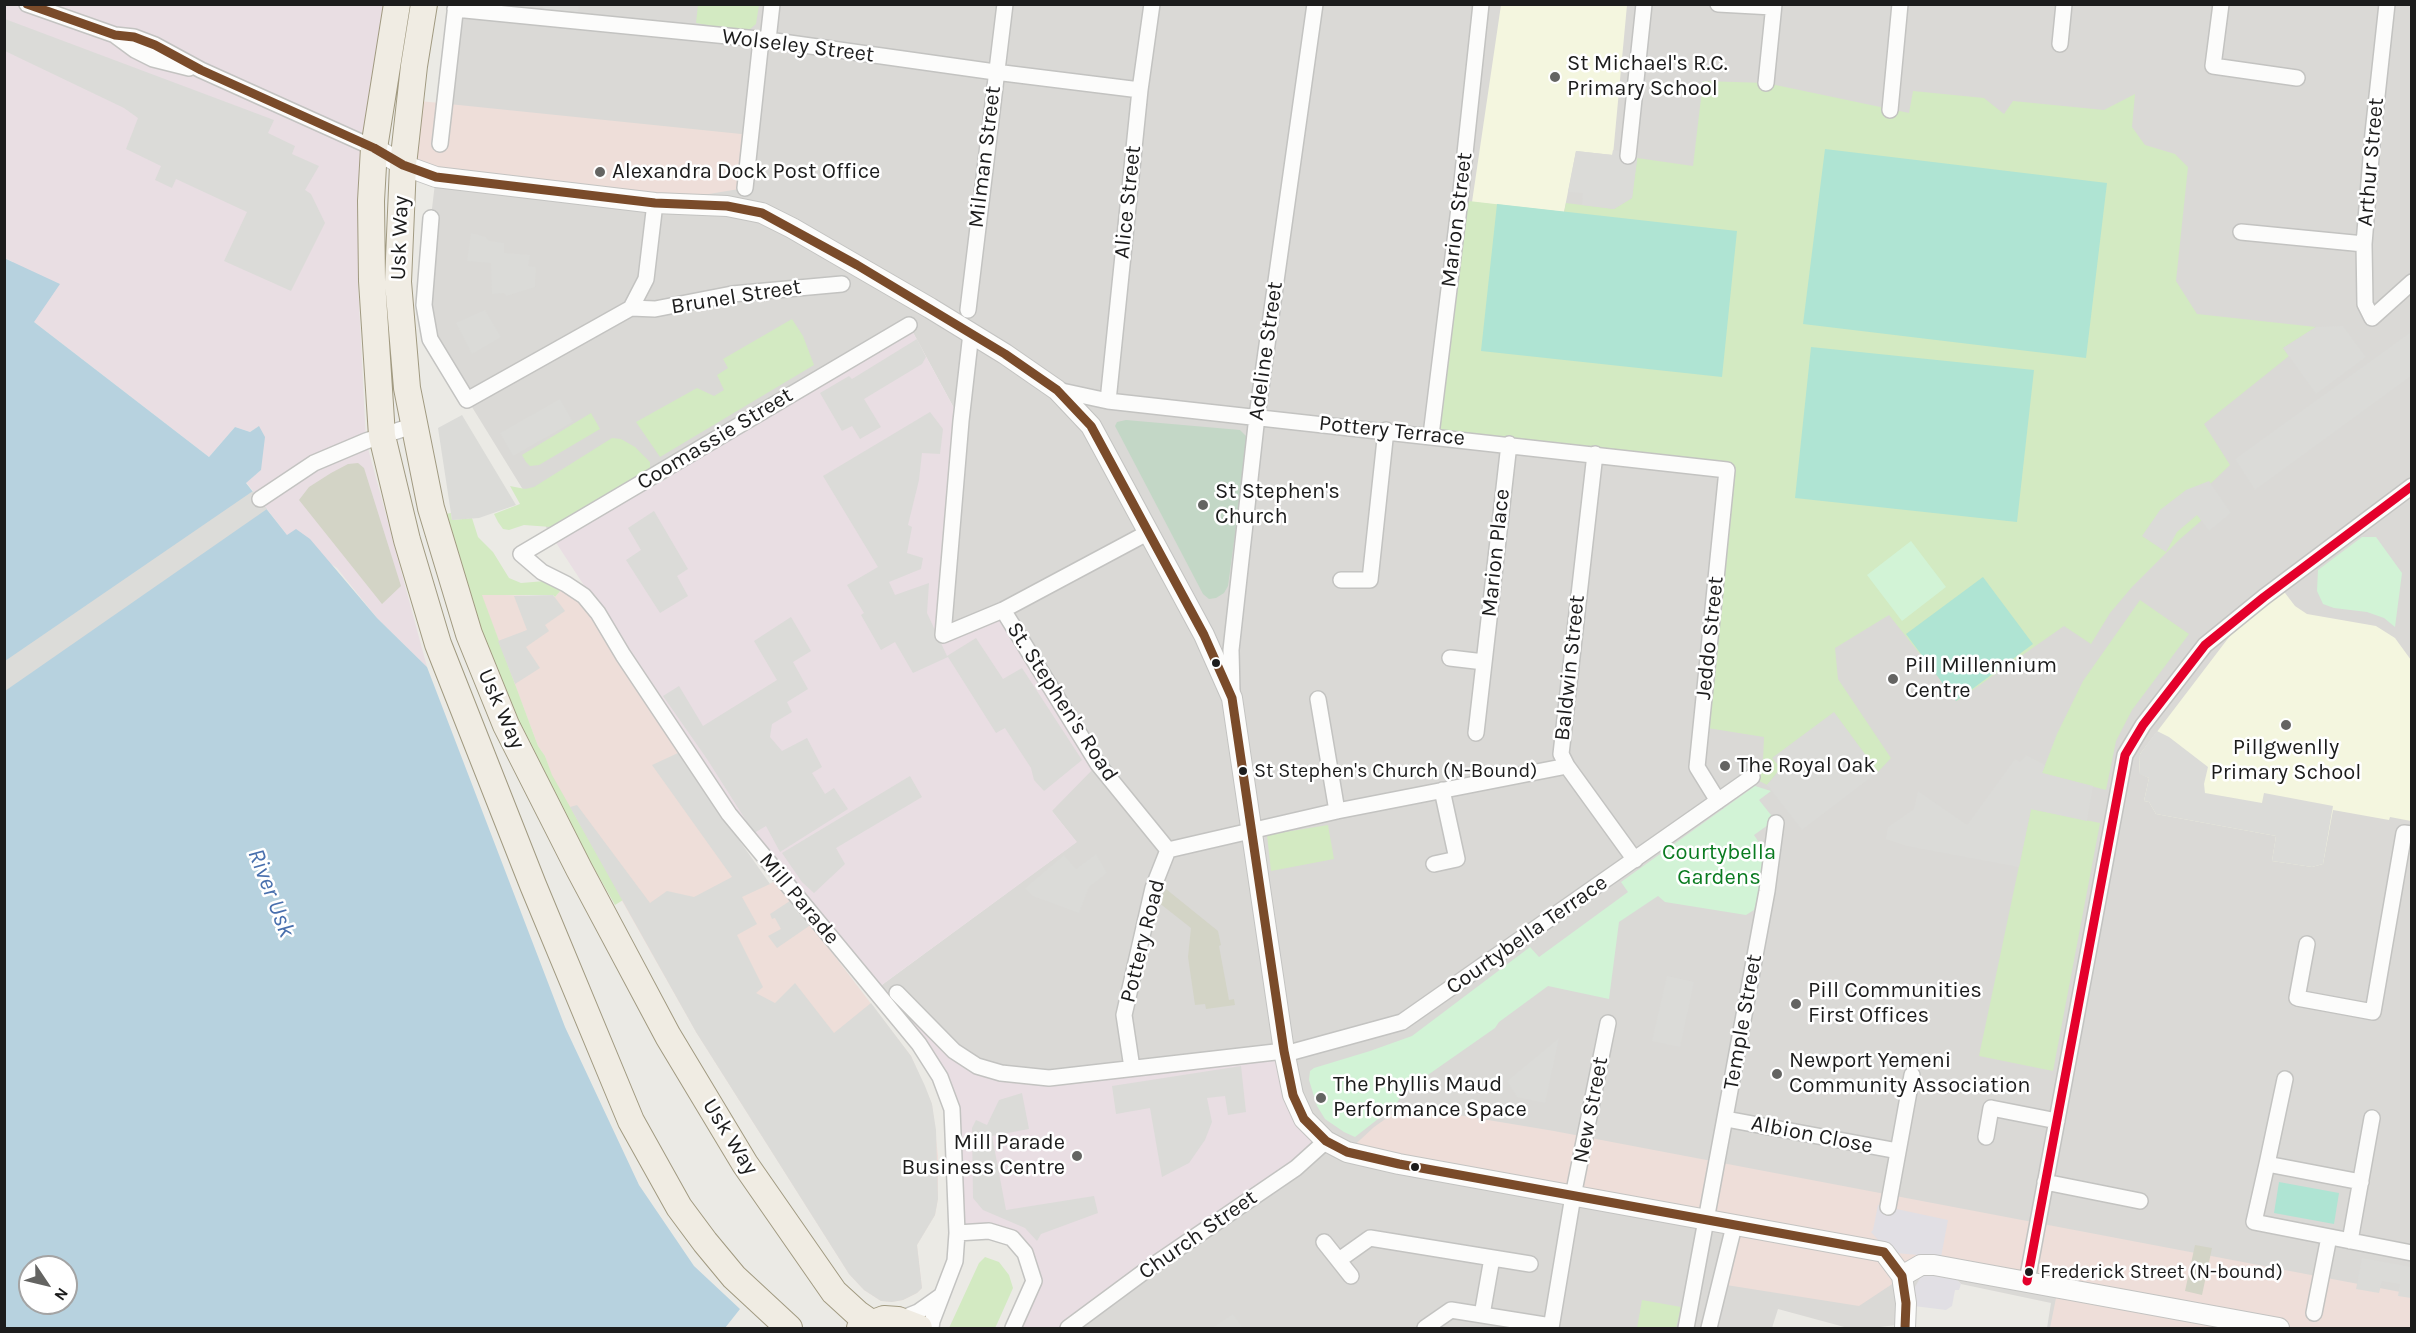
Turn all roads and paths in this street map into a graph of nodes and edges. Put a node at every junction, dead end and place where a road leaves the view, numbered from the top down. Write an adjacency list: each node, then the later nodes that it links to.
1 (27, 4): 25 (street)
2 (397, 4): 25 (main road, Usk Way)
3 (424, 4): 27 (main road, Usk Way)
4 (772, 4): 17 (street)
5 (1005, 4): 19 (street, Milman Street)
6 (1152, 4): 22 (street, Alice Street)
7 (1315, 4): 41 (street, Adeline Street)
8 (1481, 4): 44 (street, Marion Street)
9 (1644, 4): 26 (street)
10 (1718, 4): 15 (street)
11 (1900, 4): 23 (street)
12 (2064, 4): 18 (street)
13 (2221, 4): 20 (street)
14 (2387, 4): 32 (street, Arthur Street)
15 (1774, 6): 21 (street)
16 (455, 7): 17 (street, Wolseley Street); 24 (street)
17 (764, 40): 19 (street, Wolseley Street); 28 (street)
18 (2060, 44)
19 (995, 72): 22 (street, Wolseley Street); 36 (street, Milman Street)
20 (2297, 78)
21 (1766, 83)
22 (1140, 90): 40 (street, Alice Street)
23 (1890, 110)
24 (440, 144)
25 (374, 148): 27 (street); 45 (main road, Usk Way)
26 (1628, 156)
27 (403, 165): 29 (street); 42 (main road, Usk Way)
28 (745, 188)
29 (655, 203): 35 (street, Brunel Street); 38 (street)
30 (431, 218): 35 (street, Brunel Street)
31 (2241, 232): 32 (street)
32 (2364, 243): 33 (street, Arthur Street)
33 (2412, 282)
34 (842, 284): 35 (street, Brunel Street)
35 (631, 308)
36 (968, 310)
37 (909, 325): 52 (street, Coomassie Street)
38 (971, 333): 39 (street); 54 (street)
39 (1057, 390): 40 (street, Pottery Terrace); 51 (street)
40 (1108, 400): 41 (street, Pottery Terrace)
41 (1257, 416): 43 (street, Pottery Terrace); 57 (street, Adeline Street)
42 (415, 425): 45 (street); 107 (main road, Usk Way)
43 (1386, 430): 44 (street, Pottery Terrace); 53 (street)
44 (1431, 435): 46 (street, Pottery Terrace)
45 (382, 436): 50 (street); 109 (main road, Usk Way)
46 (1509, 444): 47 (street, Pottery Terrace); 56 (street, Marion Place)
47 (1595, 454): 48 (street, Pottery Terrace); 60 (street, Baldwin Street)
48 (1727, 470): 63 (street, Jeddo Street)
49 (2412, 486): 80 (street)
50 (260, 499)
51 (1149, 532): 54 (street); 57 (street)
52 (521, 554): 92 (street, Mill Parade)
53 (1341, 580)
54 (1003, 610): 68 (street, St. Stephen's Road)
55 (1450, 658): 56 (street)
56 (1484, 662): 59 (street, Marion Place)
57 (1232, 698): 66 (street)
58 (1318, 699): 64 (street)
59 (1476, 733)
60 (1567, 766): 62 (street); 69 (street, Baldwin Street)
61 (1752, 777): 63 (street, Courtybella Terrace)
62 (1442, 790): 64 (street); 70 (street)
63 (1718, 801): 69 (street, Courtybella Terrace)
64 (1337, 811): 66 (street)
65 (1776, 822): 79 (street, Temple Street)
66 (1250, 831): 68 (street); 74 (street)
67 (2408, 833): 71 (street)
68 (1168, 850): 75 (street, Pottery Road)
69 (1635, 860): 74 (street, Courtybella Terrace)
70 (1434, 864)
71 (2307, 944)
72 (897, 993): 75 (street)
73 (1608, 1023): 87 (street, New Street)
74 (1284, 1052): 75 (street); 82 (street)
75 (1132, 1068)
76 (1912, 1075): 83 (street, Albion Close)
77 (2285, 1078): 84 (street)
78 (2372, 1118): 86 (street)
79 (1726, 1119): 83 (street, Albion Close); 90 (street, Temple Street)
80 (2057, 1121): 81 (street); 85 (street)
81 (1986, 1137)
82 (1326, 1141): 87 (street); 112 (street, Church Street)
83 (1898, 1151): 89 (street, Albion Close)
84 (2266, 1164): 86 (street); 93 (street)
85 (2046, 1182): 88 (street); 102 (street)
86 (2361, 1182): 94 (street)
87 (1573, 1196): 90 (street); 108 (street, New Street)
88 (2139, 1201)
89 (1888, 1207)
90 (1708, 1220): 91 (street); 114 (street, Temple Street)
91 (1734, 1226): 101 (street); 115 (street)
92 (957, 1233): 103 (street, Mill Parade); 111 (street)
93 (2329, 1237): 94 (street); 104 (street)
94 (2349, 1240): 96 (street)
95 (1324, 1242): 98 (street)
96 (2412, 1253)
97 (1492, 1258): 98 (street); 99 (street); 105 (street)
98 (1339, 1260): 100 (street)
99 (1530, 1264)
100 (1351, 1276)
101 (1902, 1276): 102 (street); 116 (street)
102 (2027, 1281): 117 (street)
103 (944, 1293): 106 (street); 110 (street, Mill Parade)
104 (2314, 1313)
105 (1482, 1315): 108 (street); 113 (street)
106 (909, 1324): 107 (main road)
107 (866, 1326)
108 (1551, 1328)
109 (789, 1329)
110 (932, 1329)
111 (1013, 1329)
112 (1068, 1329)
113 (1425, 1329)
114 (1686, 1329)
115 (1709, 1329)
116 (1905, 1329)
117 (2279, 1329)

